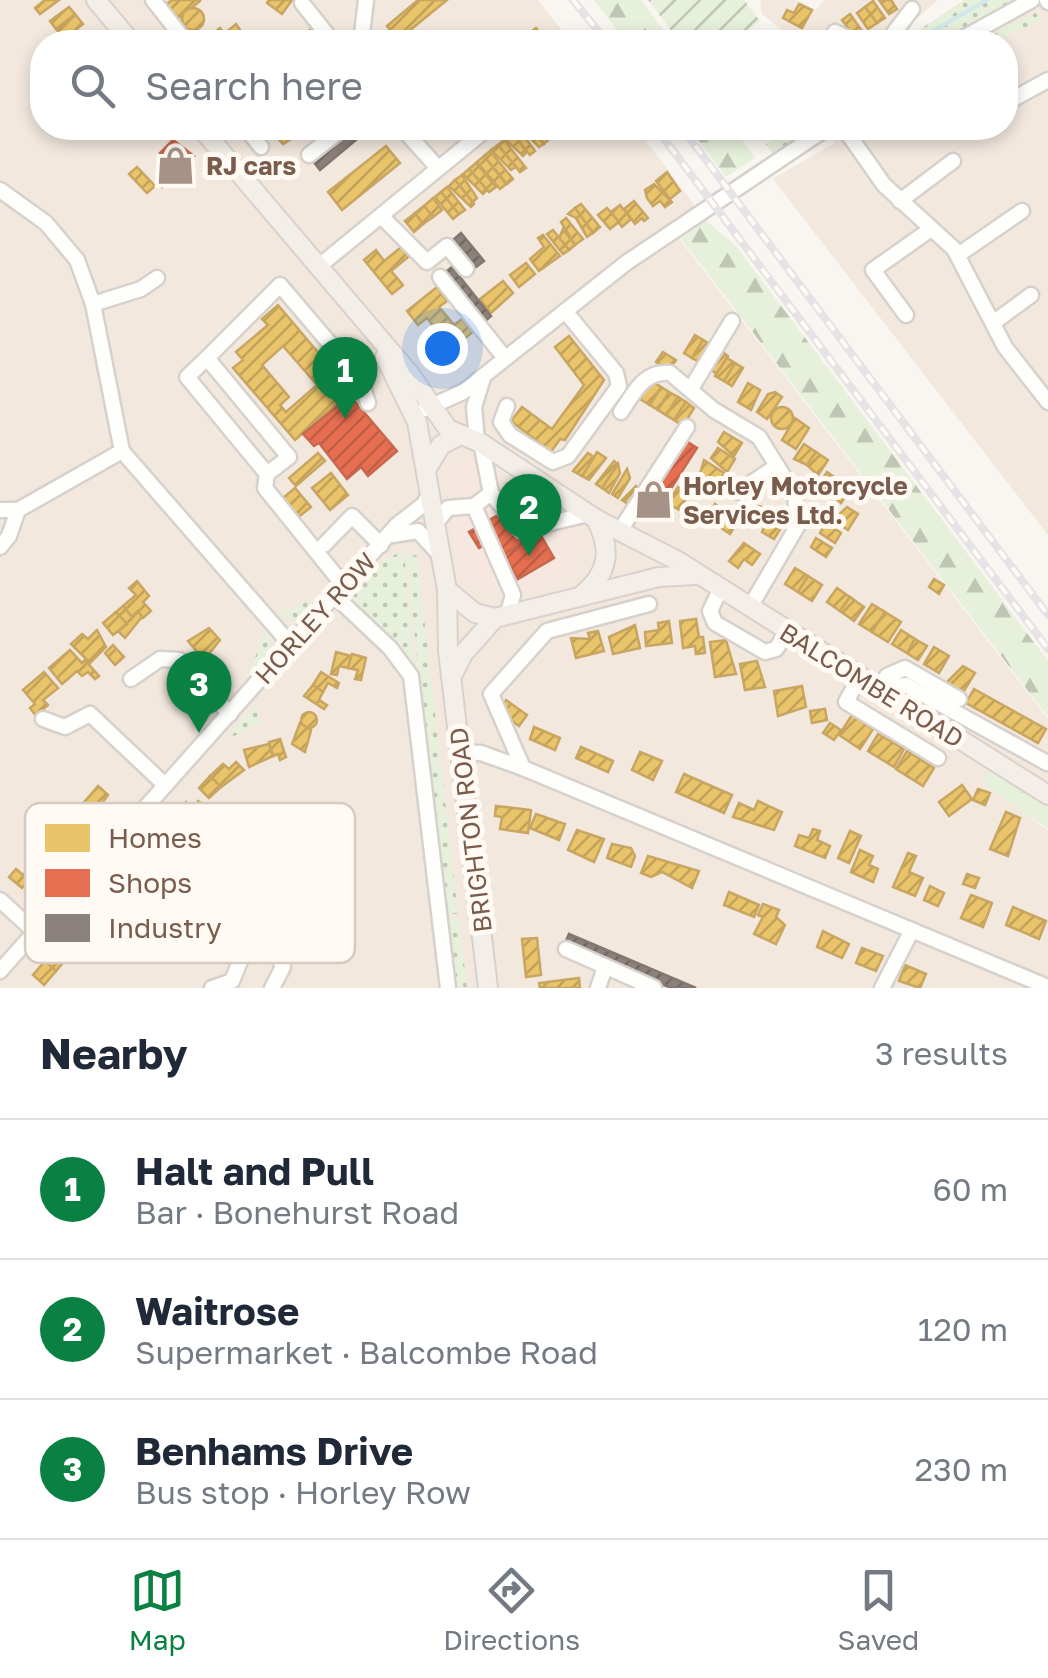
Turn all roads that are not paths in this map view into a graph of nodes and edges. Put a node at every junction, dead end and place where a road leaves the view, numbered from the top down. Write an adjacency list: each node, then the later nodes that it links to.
1 (153, 0): 8 (street)
2 (366, 0): 10 (street)
3 (1032, 0): 12 (street)
4 (104, 3): 7 (main road)
5 (302, 4): 9 (street)
6 (912, 9): 11 (street)
7 (122, 30)
8 (177, 30)
9 (323, 30)
10 (362, 30)
11 (896, 30)
12 (978, 30)
13 (1048, 80): 14 (street)
14 (1018, 96)
15 (211, 140): 32 (main road)
16 (256, 140): 22 (street)
17 (327, 140): 23 (street)
18 (413, 140): 25 (street)
19 (473, 140): 25 (street)
20 (805, 140): 38 (street)
21 (853, 140): 27 (street)
22 (261, 146)
23 (309, 155)
24 (953, 162): 27 (street)
25 (438, 168): 29 (street)
26 (0, 190): 37 (street)
27 (900, 201): 30 (street)
28 (1022, 211): 31 (street)
29 (381, 216): 32 (street); 33 (street)
30 (930, 229): 31 (street); 39 (street)
31 (958, 256): 41 (street)
32 (318, 268): 42 (main road)
33 (466, 268)
34 (440, 277): 44 (street)
35 (158, 278): 37 (street)
36 (1031, 295): 41 (street)
37 (93, 304): 55 (street)
38 (565, 311): 44 (street); 50 (street)
39 (906, 315)
40 (732, 321): 46 (street)
41 (993, 324): 47 (street)
42 (377, 341): 49 (main road, BALCOMBE ROAD); 52 (main road, BRIGHTON ROAD)
43 (207, 358): 48 (street); 58 (street); 58 (street)
44 (505, 358): 45 (street)
45 (484, 377): 49 (street); 54 (street)
46 (692, 386): 51 (street); 56 (street)
47 (1048, 402)
48 (368, 403)
49 (430, 406): 52 (street); 54 (main road, BALCOMBE ROAD)
50 (507, 406)
51 (622, 412)
52 (417, 422): 57 (main road, BRIGHTON ROAD)
53 (687, 427): 67 (street)
54 (472, 440): 57 (main road); 61 (street); 65 (main road, BALCOMBE ROAD)
55 (122, 451): 64 (street); 83 (street)
56 (777, 466): 60 (street); 80 (street)
57 (427, 468): 59 (main road, BRIGHTON ROAD)
58 (266, 474): 77 (street)
59 (430, 491): 66 (main road, BRIGHTON ROAD); 68 (street, HORLEY ROW)
60 (738, 492)
61 (491, 493): 62 (street); 65 (street)
62 (474, 506): 66 (street); 81 (street)
63 (0, 510): 64 (street)
64 (18, 510): 70 (street)
65 (592, 517): 67 (main road, BALCOMBE ROAD); 78 (main road)
66 (436, 523): 72 (main road, BRIGHTON ROAD)
67 (621, 528): 71 (main road, BALCOMBE ROAD)
68 (386, 540): 69 (street); 72 (street, HORLEY ROW); 77 (street, HORLEY ROW)
69 (324, 545)
70 (0, 547)
71 (661, 552): 73 (main road, BALCOMBE ROAD); 74 (main road)
72 (439, 554): 75 (main road, BRIGHTON ROAD)
73 (696, 576): 74 (main road); 76 (main road, BALCOMBE ROAD)
74 (659, 578): 78 (main road)
75 (448, 590): 81 (main road); 84 (main road, BRIGHTON ROAD)
76 (720, 590): 80 (main road, BALCOMBE ROAD); 82 (street)
77 (339, 591): 83 (street, HORLEY ROW); 111 (street)
78 (582, 595): 81 (main road)
79 (648, 604): 94 (street)
80 (750, 607): 82 (main road, BALCOMBE ROAD)
81 (501, 617): 84 (main road)
82 (787, 632): 85 (main road, BALCOMBE ROAD)
83 (291, 645): 89 (street, HORLEY ROW)
84 (454, 672): 91 (main road, BRIGHTON ROAD)
85 (859, 678): 87 (main road, BALCOMBE ROAD); 92 (street)
86 (130, 679): 89 (street)
87 (882, 692): 88 (street); 93 (street); 96 (main road, BALCOMBE ROAD)
88 (959, 699)
89 (230, 714): 95 (street, HORLEY ROW)
90 (43, 718): 95 (street)
91 (461, 752): 94 (street); 112 (main road, BRIGHTON ROAD)
92 (938, 758)
93 (1047, 763)
94 (523, 768): 100 (street)
95 (165, 785): 97 (street, HORLEY ROW)
96 (1048, 795)
97 (149, 803)
98 (0, 900): 99 (street)
99 (25, 922)
100 (912, 930): 107 (street); 115 (street)
101 (25, 944): 105 (street, HORLEY ROW)
102 (566, 949): 104 (street)
103 (281, 963): 110 (street)
104 (605, 966): 113 (street); 114 (street)
105 (0, 971)
106 (235, 984): 109 (street)
107 (1028, 984): 108 (street)
108 (1048, 987)
109 (212, 988)
110 (272, 988)
111 (448, 988)
112 (488, 988)
113 (598, 988)
114 (654, 988)
115 (882, 988)

